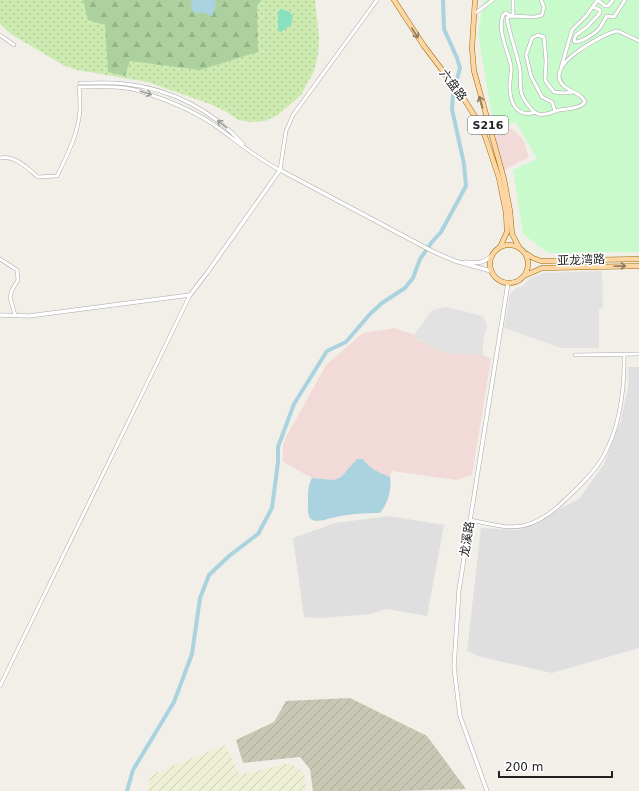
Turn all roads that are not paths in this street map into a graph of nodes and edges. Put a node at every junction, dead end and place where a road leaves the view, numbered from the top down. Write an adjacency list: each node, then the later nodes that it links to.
1 (377, 0): 23 (street)
2 (394, 0): 24 (main road, 六盘路 / S216, one-way to 24)
3 (475, 0): 11 (main road, 六盘路 / S216)
4 (493, 0): 11 (street)
5 (513, 0): 12 (street)
6 (541, 0): 12 (street)
7 (612, 0): 9 (street)
8 (625, 0): 10 (street)
9 (598, 1): 10 (street)
10 (593, 7): 16 (street)
11 (474, 14): 25 (main road, 六盘路 / S216, one-way to 11)
12 (513, 16): 20 (street); 20 (street)
13 (0, 35): 15 (street)
14 (639, 40): 16 (street)
15 (14, 45)
16 (560, 74): 18 (street)
17 (80, 85): 21 (street, one-way to 21); 21 (street, one-way to 17); 22 (street)
18 (574, 92): 19 (street); 19 (street)
19 (555, 111): 20 (street)
20 (535, 112)
21 (250, 151): 23 (street)
22 (0, 158)
23 (280, 170): 30 (street); 35 (street)
24 (500, 247): 25 (main road); 27 (main road, S216)
25 (519, 247): 26 (main road, S216)
26 (525, 252): 29 (main road, 亚龙湾路 / S216); 33 (main road)
27 (492, 256): 30 (street); 32 (main road)
28 (0, 259): 37 (street)
29 (639, 259)
30 (456, 261): 32 (street)
31 (639, 266): 33 (main road, 亚龙湾路, one-way to 31)
32 (491, 271): 34 (main road)
33 (526, 275): 34 (main road)
34 (508, 283): 41 (street, 龙溪路)
35 (190, 295): 37 (street); 42 (street)
36 (0, 315): 37 (street)
37 (15, 315)
38 (624, 354): 39 (street); 40 (street); 41 (street)
39 (639, 354)
40 (575, 355)
41 (470, 520): 43 (street, 龙溪路)
42 (0, 686)
43 (487, 791)

